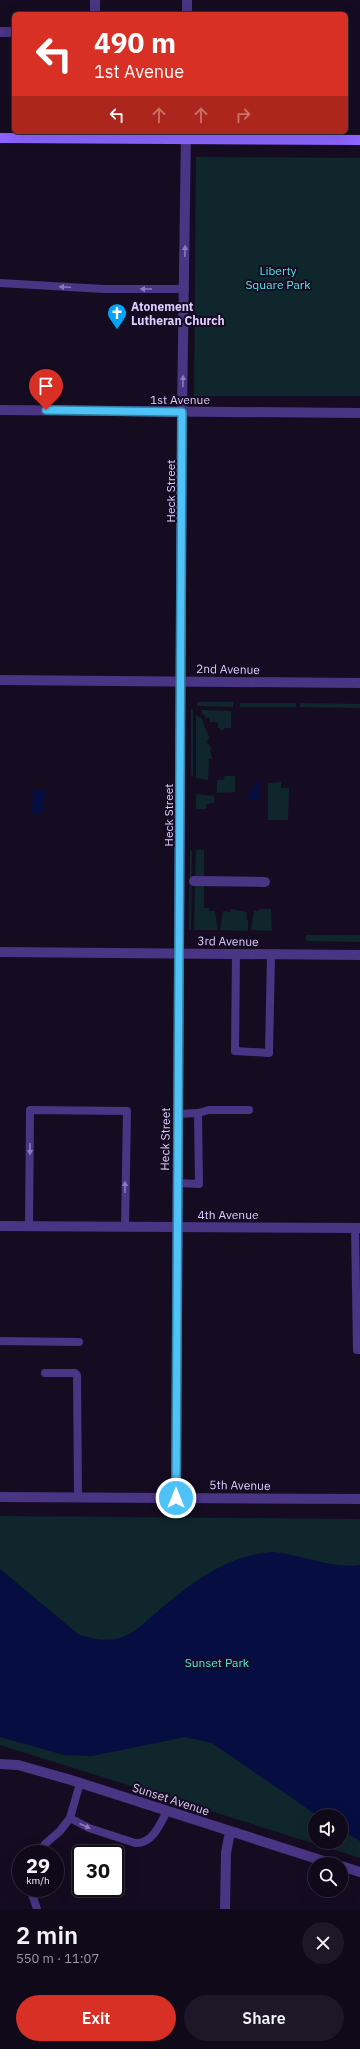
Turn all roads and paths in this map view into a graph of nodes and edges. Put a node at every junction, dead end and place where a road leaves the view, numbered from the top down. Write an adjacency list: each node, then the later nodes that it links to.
1 (96, 0): 3 (street)
2 (187, 0): 4 (street)
3 (95, 12)
4 (187, 12)
5 (0, 32): 6 (street)
6 (12, 32)
7 (186, 135): 8 (street); 9 (street); 11 (street, Heck Street, one-way to 7)
8 (0, 138)
9 (360, 140)
10 (0, 283): 11 (lane, one-way to 10)
11 (184, 289): 13 (street, Heck Street, one-way to 11)
12 (0, 410): 13 (street, 1st Avenue)
13 (182, 412): 14 (street, 1st Avenue); 16 (street, Heck Street)
14 (360, 413)
15 (0, 680): 16 (street, 2nd Avenue)
16 (182, 682): 17 (street, 2nd Avenue); 21 (street, Heck Street)
17 (360, 683)
18 (194, 881): 19 (street)
19 (265, 882)
20 (0, 952): 21 (street, 3rd Avenue)
21 (180, 954): 22 (street, 3rd Avenue); 27 (street, Heck Street)
22 (236, 954): 23 (street, 3rd Avenue); 23 (lane)
23 (271, 955): 24 (street, 3rd Avenue)
24 (360, 955)
25 (249, 1110): 26 (lane)
26 (198, 1113): 27 (lane); 28 (lane)
27 (178, 1114): 28 (street, Heck Street)
28 (177, 1183): 32 (street, Heck Street)
29 (0, 1226): 30 (street, 4th Avenue)
30 (29, 1226): 31 (street, 4th Avenue); 31 (lane, one-way to 30)
31 (125, 1226): 32 (street, 4th Avenue)
32 (177, 1226): 33 (street, 4th Avenue); 40 (street, Heck Street)
33 (357, 1228): 36 (lane)
34 (0, 1341): 35 (lane)
35 (79, 1342)
36 (360, 1350)
37 (45, 1372): 39 (lane)
38 (0, 1497): 39 (street, 5th Avenue)
39 (78, 1497): 40 (street, 5th Avenue)
40 (176, 1498): 41 (street, 5th Avenue)
41 (360, 1500)
42 (0, 1764): 43 (street, Sunset Avenue)
43 (80, 1783): 44 (street, Sunset Avenue); 45 (lane)
44 (167, 1811): 45 (lane, one-way to 44); 46 (street, Sunset Avenue)
45 (70, 1818): 47 (lane)
46 (230, 1832): 48 (street, Sunset Avenue); 53 (street)
47 (44, 1845)
48 (311, 1857)
49 (348, 1868): 50 (street)
50 (360, 1872)
51 (33, 1897): 52 (lane)
52 (37, 1909)
53 (225, 1909)

